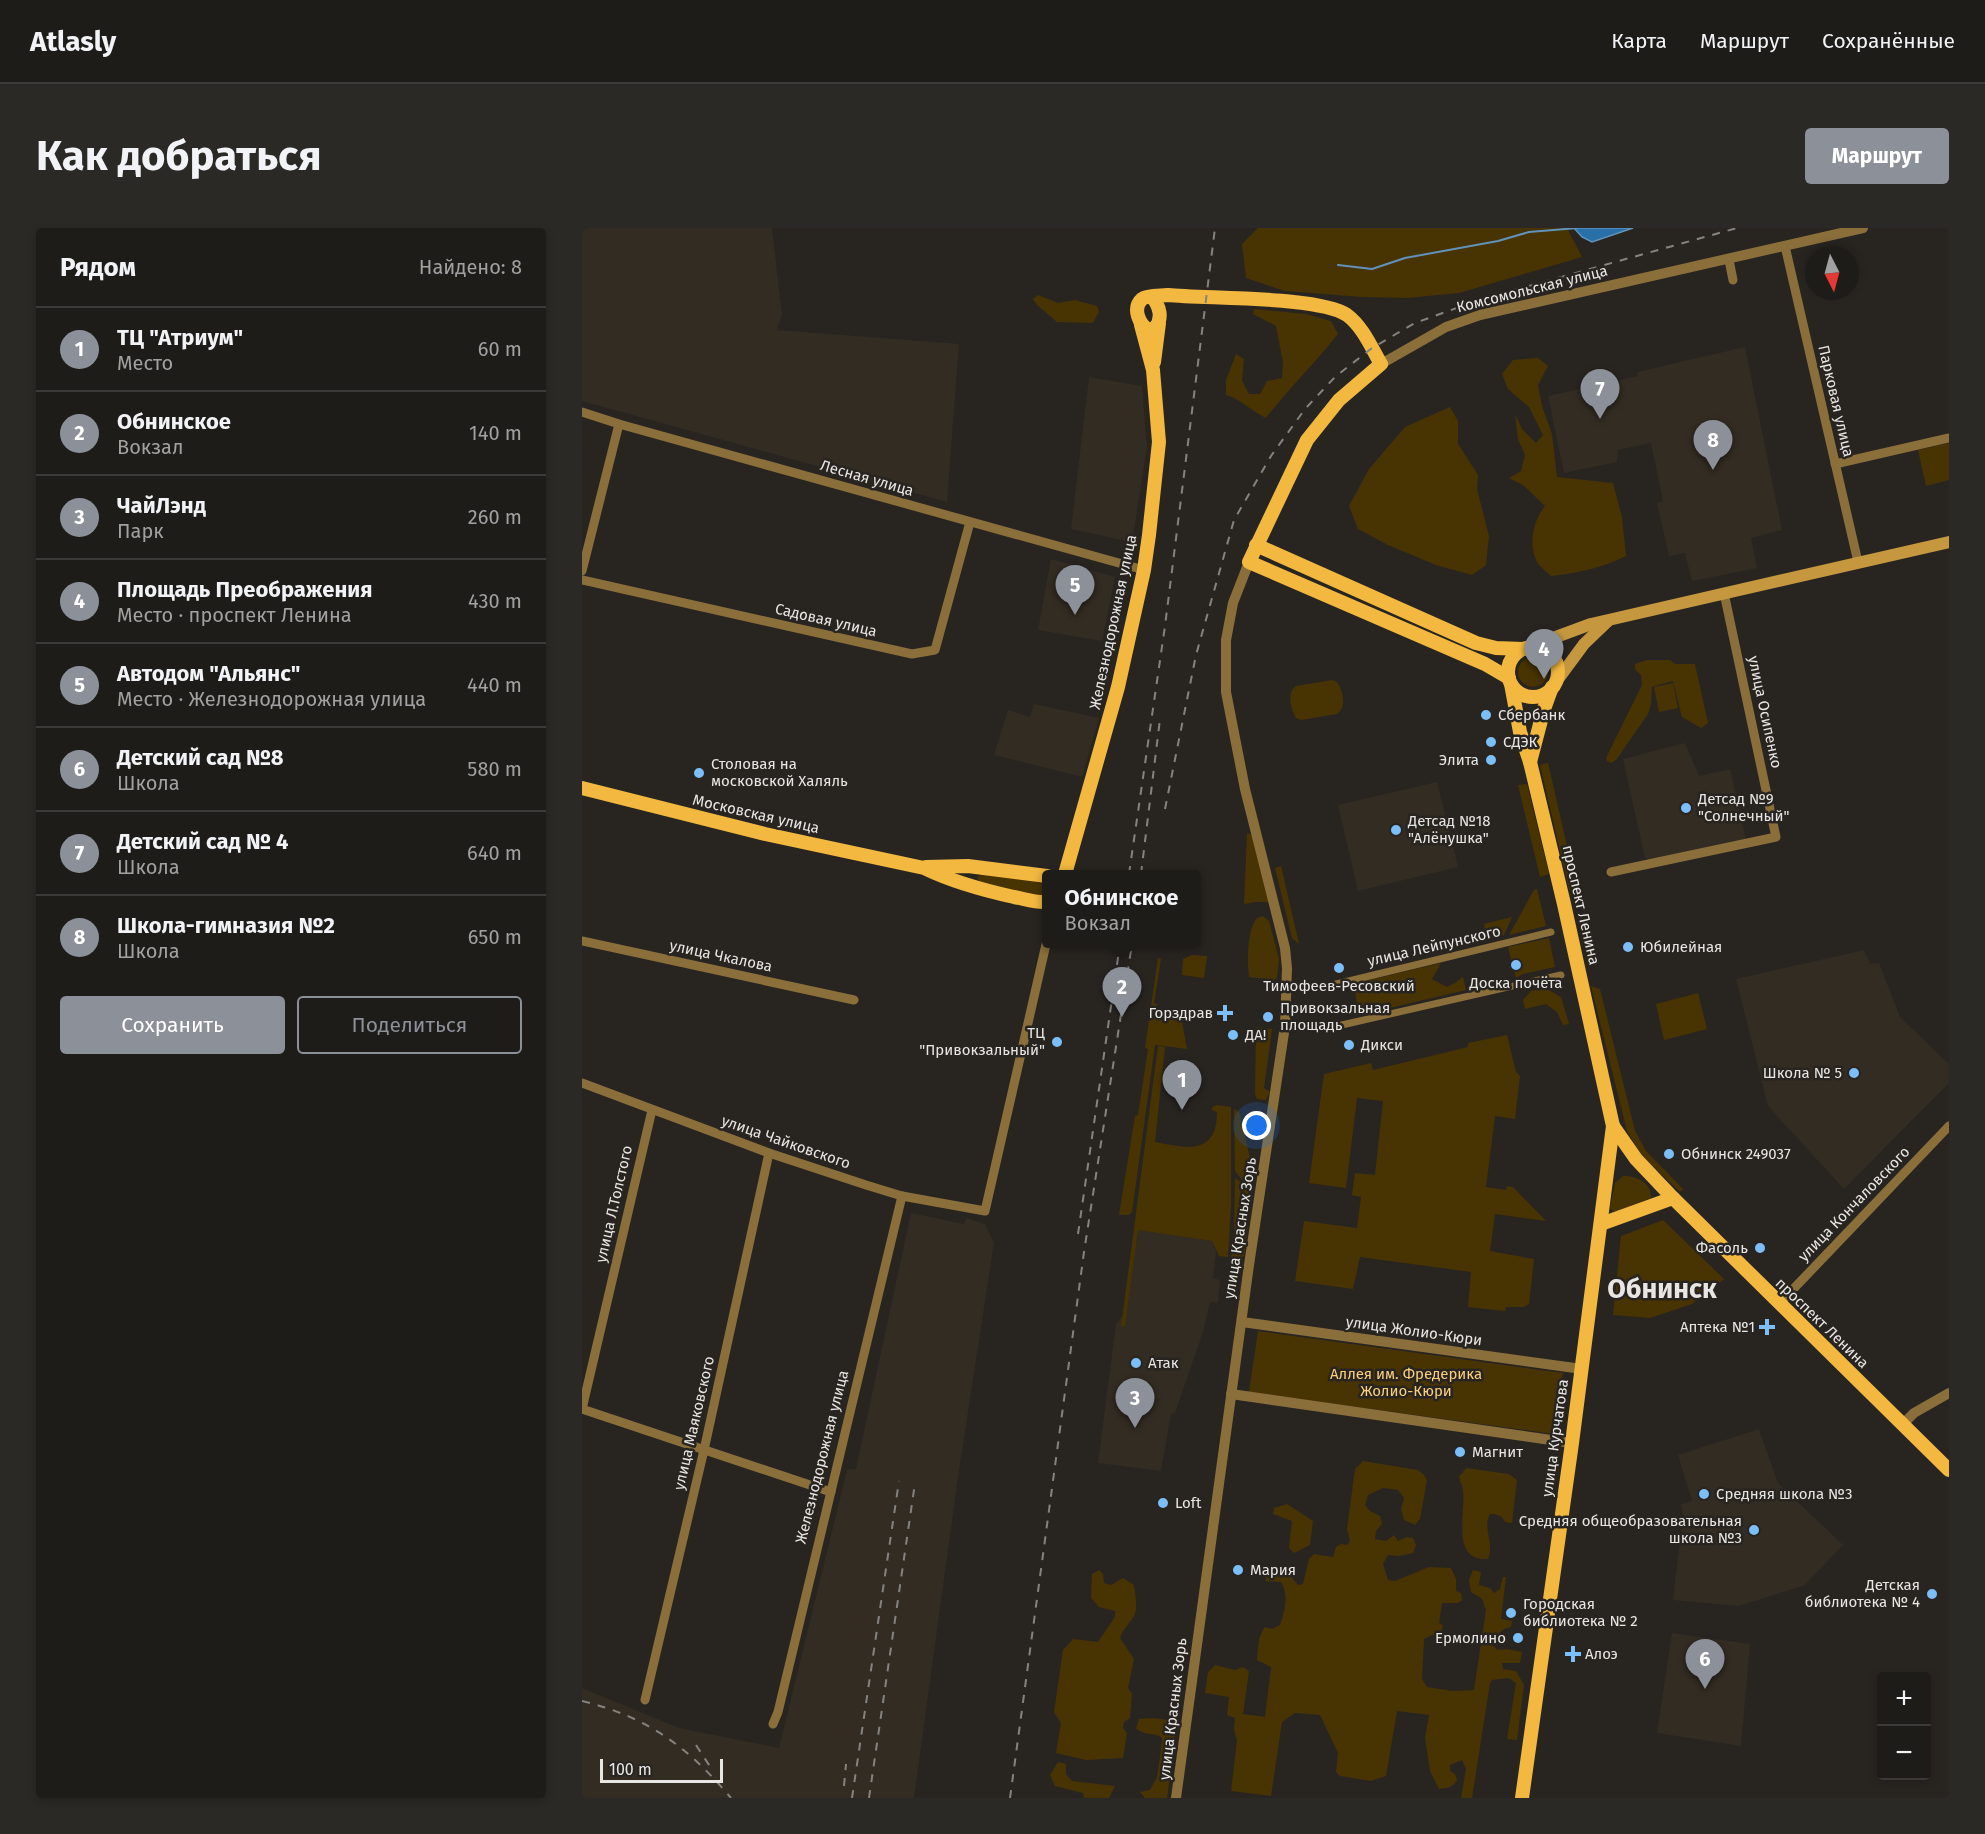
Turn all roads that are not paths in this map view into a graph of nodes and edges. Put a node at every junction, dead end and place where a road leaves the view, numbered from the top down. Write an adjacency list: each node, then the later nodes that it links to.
1 (1863, 228): 2 (street, Комсомольская улица)
2 (1785, 246): 3 (street, Комсомольская улица); 14 (street, Парковая улица)
3 (1729, 260): 4 (street); 9 (street, Комсомольская улица)
4 (1734, 280)
5 (1152, 297): 6 (main road); 7 (main road); 8 (main road)
6 (1190, 297): 7 (main road); 9 (main road)
7 (1160, 320): 8 (main road); 10 (main road)
8 (1141, 325): 10 (main road)
9 (1381, 364): 17 (main road, Комсомольская улица)
10 (1153, 370): 20 (main road, Железнодорожная улица)
11 (582, 412): 12 (street, Лесная улица)
12 (619, 424): 15 (street, Лесная улица); 21 (street)
13 (1949, 438): 14 (street)
14 (1835, 464): 19 (street, Парковая улица)
15 (970, 522): 20 (street, Лесная улица); 22 (street, Садовая улица)
16 (1949, 542): 19 (main road)
17 (1256, 545): 18 (main road, Комсомольская улица); 25 (main road)
18 (1249, 562): 26 (main road); 53 (street, улица Красных Зорь)
19 (1858, 562): 23 (main road)
20 (1144, 570): 32 (main road, Железнодорожная улица)
21 (582, 571)
22 (582, 579)
23 (1724, 593): 24 (main road); 33 (street, улица Осипенко)
24 (1609, 620): 25 (main road); 27 (main road, проспект Ленина)
25 (1526, 648): 26 (main road); 27 (main road)
26 (1510, 681): 27 (main road); 28 (main road, проспект Ленина)
27 (1554, 685): 28 (main road, проспект Ленина)
28 (1530, 762): 46 (main road, проспект Ленина)
29 (582, 788): 31 (main road, Московская улица)
30 (980, 867): 31 (main road, Московская улица); 34 (main road, Московская улица); 35 (main road)
31 (924, 868): 35 (main road, Московская улица)
32 (1066, 870)
33 (1611, 872)
34 (1042, 876)
35 (980, 890): 36 (main road, Московская улица)
36 (1042, 903)
37 (1551, 932): 41 (street, улица Лейпунского)
38 (582, 941): 42 (street, улица Чкалова)
39 (1045, 948): 49 (street, улица Чайковского)
40 (1561, 975): 43 (street)
41 (1324, 987)
42 (854, 999)
43 (1334, 1027)
44 (582, 1083): 45 (street, улица Чайковского)
45 (652, 1110): 48 (street, улица Чайковского); 57 (street, улица Л.Толстого)
46 (1613, 1126): 50 (main road, проспект Ленина); 51 (main road, улица Курчатова)
47 (1949, 1126): 52 (street, улица Кончаловского)
48 (769, 1153): 49 (street, улица Чайковского); 60 (street, улица Маяковского)
49 (902, 1196): 62 (street, Железнодорожная улица)
50 (1673, 1198): 51 (main road); 52 (main road, проспект Ленина)
51 (1601, 1224): 54 (main road, улица Курчатова)
52 (1780, 1303): 58 (main road, проспект Ленина)
53 (1242, 1322): 54 (street, улица Жолио-Кюри); 56 (street, улица Красных Зорь)
54 (1582, 1370): 59 (main road, улица Курчатова)
55 (1949, 1393): 58 (street)
56 (1231, 1394): 59 (street); 65 (street, улица Красных Зорь)
57 (582, 1409): 60 (street)
58 (1902, 1425): 61 (main road, проспект Ленина)
59 (1572, 1443): 66 (main road, улица Курчатова)
60 (704, 1450): 62 (street); 63 (street, улица Маяковского)
61 (1949, 1470)
62 (831, 1492): 64 (street, Железнодорожная улица)
63 (645, 1700)
64 (773, 1724)
65 (1176, 1798)
66 (1522, 1798)

